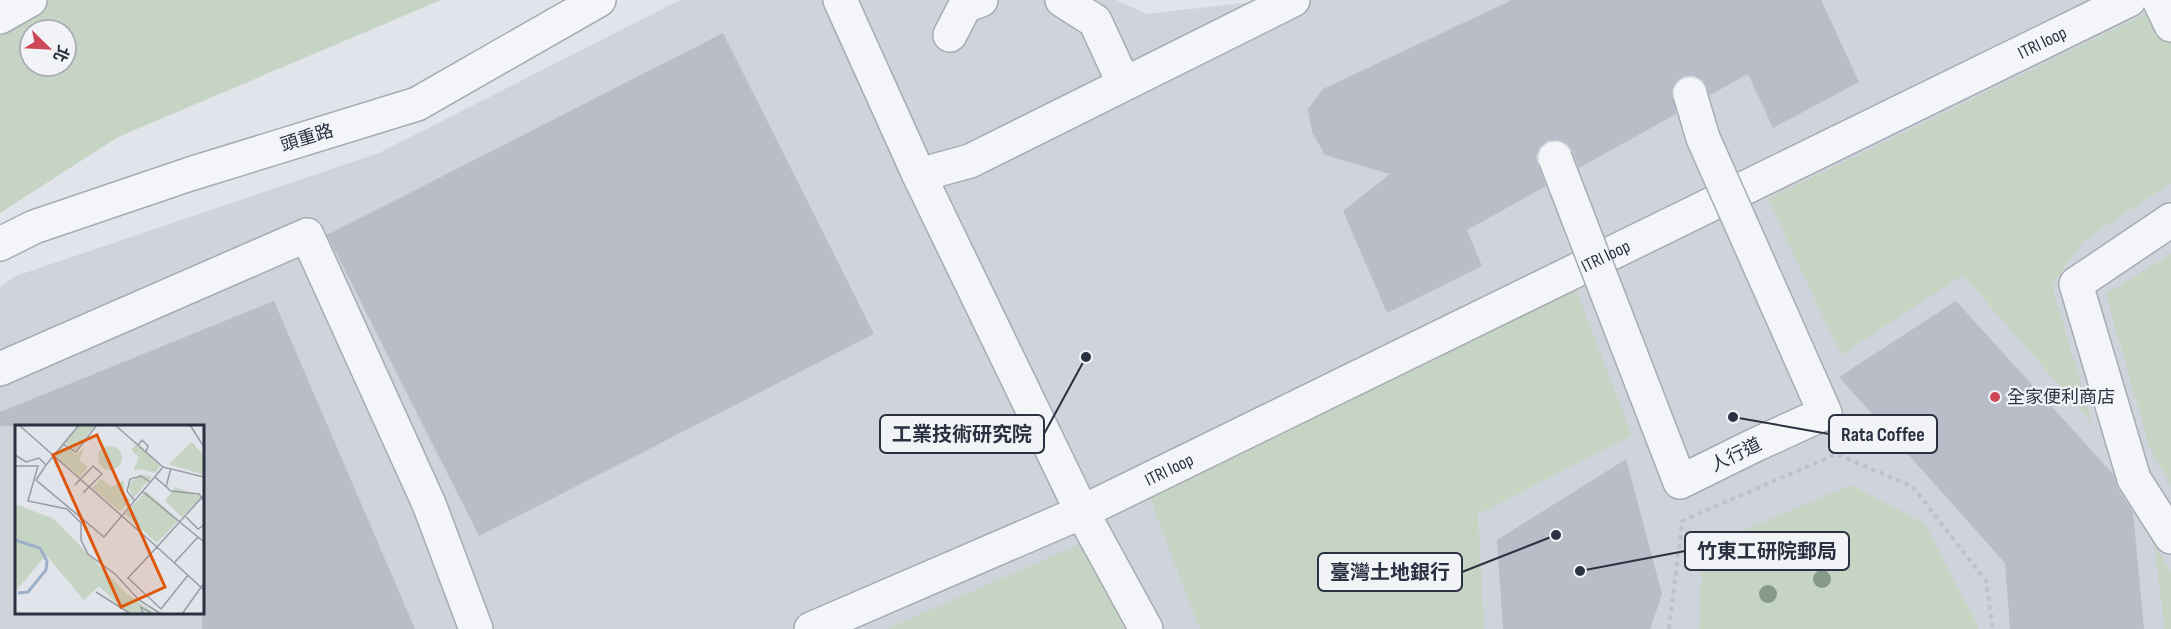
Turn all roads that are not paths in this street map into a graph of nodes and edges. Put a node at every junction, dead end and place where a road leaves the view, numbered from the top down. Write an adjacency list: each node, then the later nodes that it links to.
1 (30, 0): 9 (street)
2 (599, 0): 17 (street, 頭重路)
3 (840, 0): 15 (street)
4 (981, 0): 11 (street)
5 (1062, 0): 12 (street)
6 (1293, 0): 12 (street)
7 (2129, 0): 19 (street, ITRI loop)
8 (2159, 0): 10 (street)
9 (0, 17)
10 (2171, 26)
11 (950, 35)
12 (1124, 84): 15 (street)
13 (1690, 94): 14 (street, 人行道, bridge)
14 (1555, 158)
15 (919, 175): 19 (street)
16 (2171, 220): 20 (street)
17 (0, 244)
18 (0, 369): 21 (street)
19 (1082, 512): 22 (street, ITRI loop); 23 (street)
20 (2171, 537)
21 (477, 629)
22 (811, 629)
23 (1146, 629)

